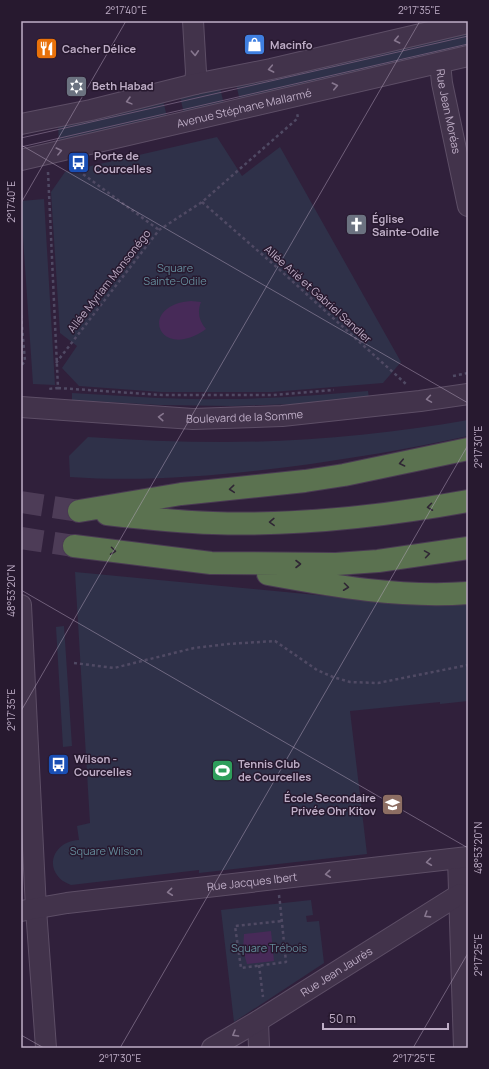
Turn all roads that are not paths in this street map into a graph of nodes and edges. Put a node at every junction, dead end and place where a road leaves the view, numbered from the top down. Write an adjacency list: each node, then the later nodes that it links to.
1 (193, 21): 5 (street, one-way to 5)
2 (468, 23): 5 (street, one-way to 5)
3 (468, 56): 4 (street, Avenue Stéphane Mallarmé)
4 (440, 63): 7 (street, Avenue Stéphane Mallarmé, one-way to 4); 8 (street, Rue Jean Moréas)
5 (195, 84): 6 (street, one-way to 6)
6 (21, 124)
7 (21, 160)
8 (468, 206)
9 (468, 394): 10 (street, Boulevard de la Somme, one-way to 10)
10 (21, 407)
11 (468, 449): 12 (highway)
12 (468, 501)
13 (74, 546): 15 (highway, one-way to 15)
14 (468, 548): 15 (highway, one-way to 14)
15 (212, 563): 16 (highway, one-way to 16)
16 (468, 593)
17 (21, 605): 20 (street)
18 (463, 858): 19 (street); 20 (street, Rue Jacques Ibert, one-way to 20)
19 (460, 894): 21 (street, Rue Jean Jaurès, one-way to 21); 25 (street)
20 (28, 910): 22 (street)
21 (261, 1012): 23 (street, Rue Jean Jaurès, one-way to 23); 24 (street)
22 (46, 1048)
23 (212, 1048)
24 (259, 1048)
25 (464, 1048)

